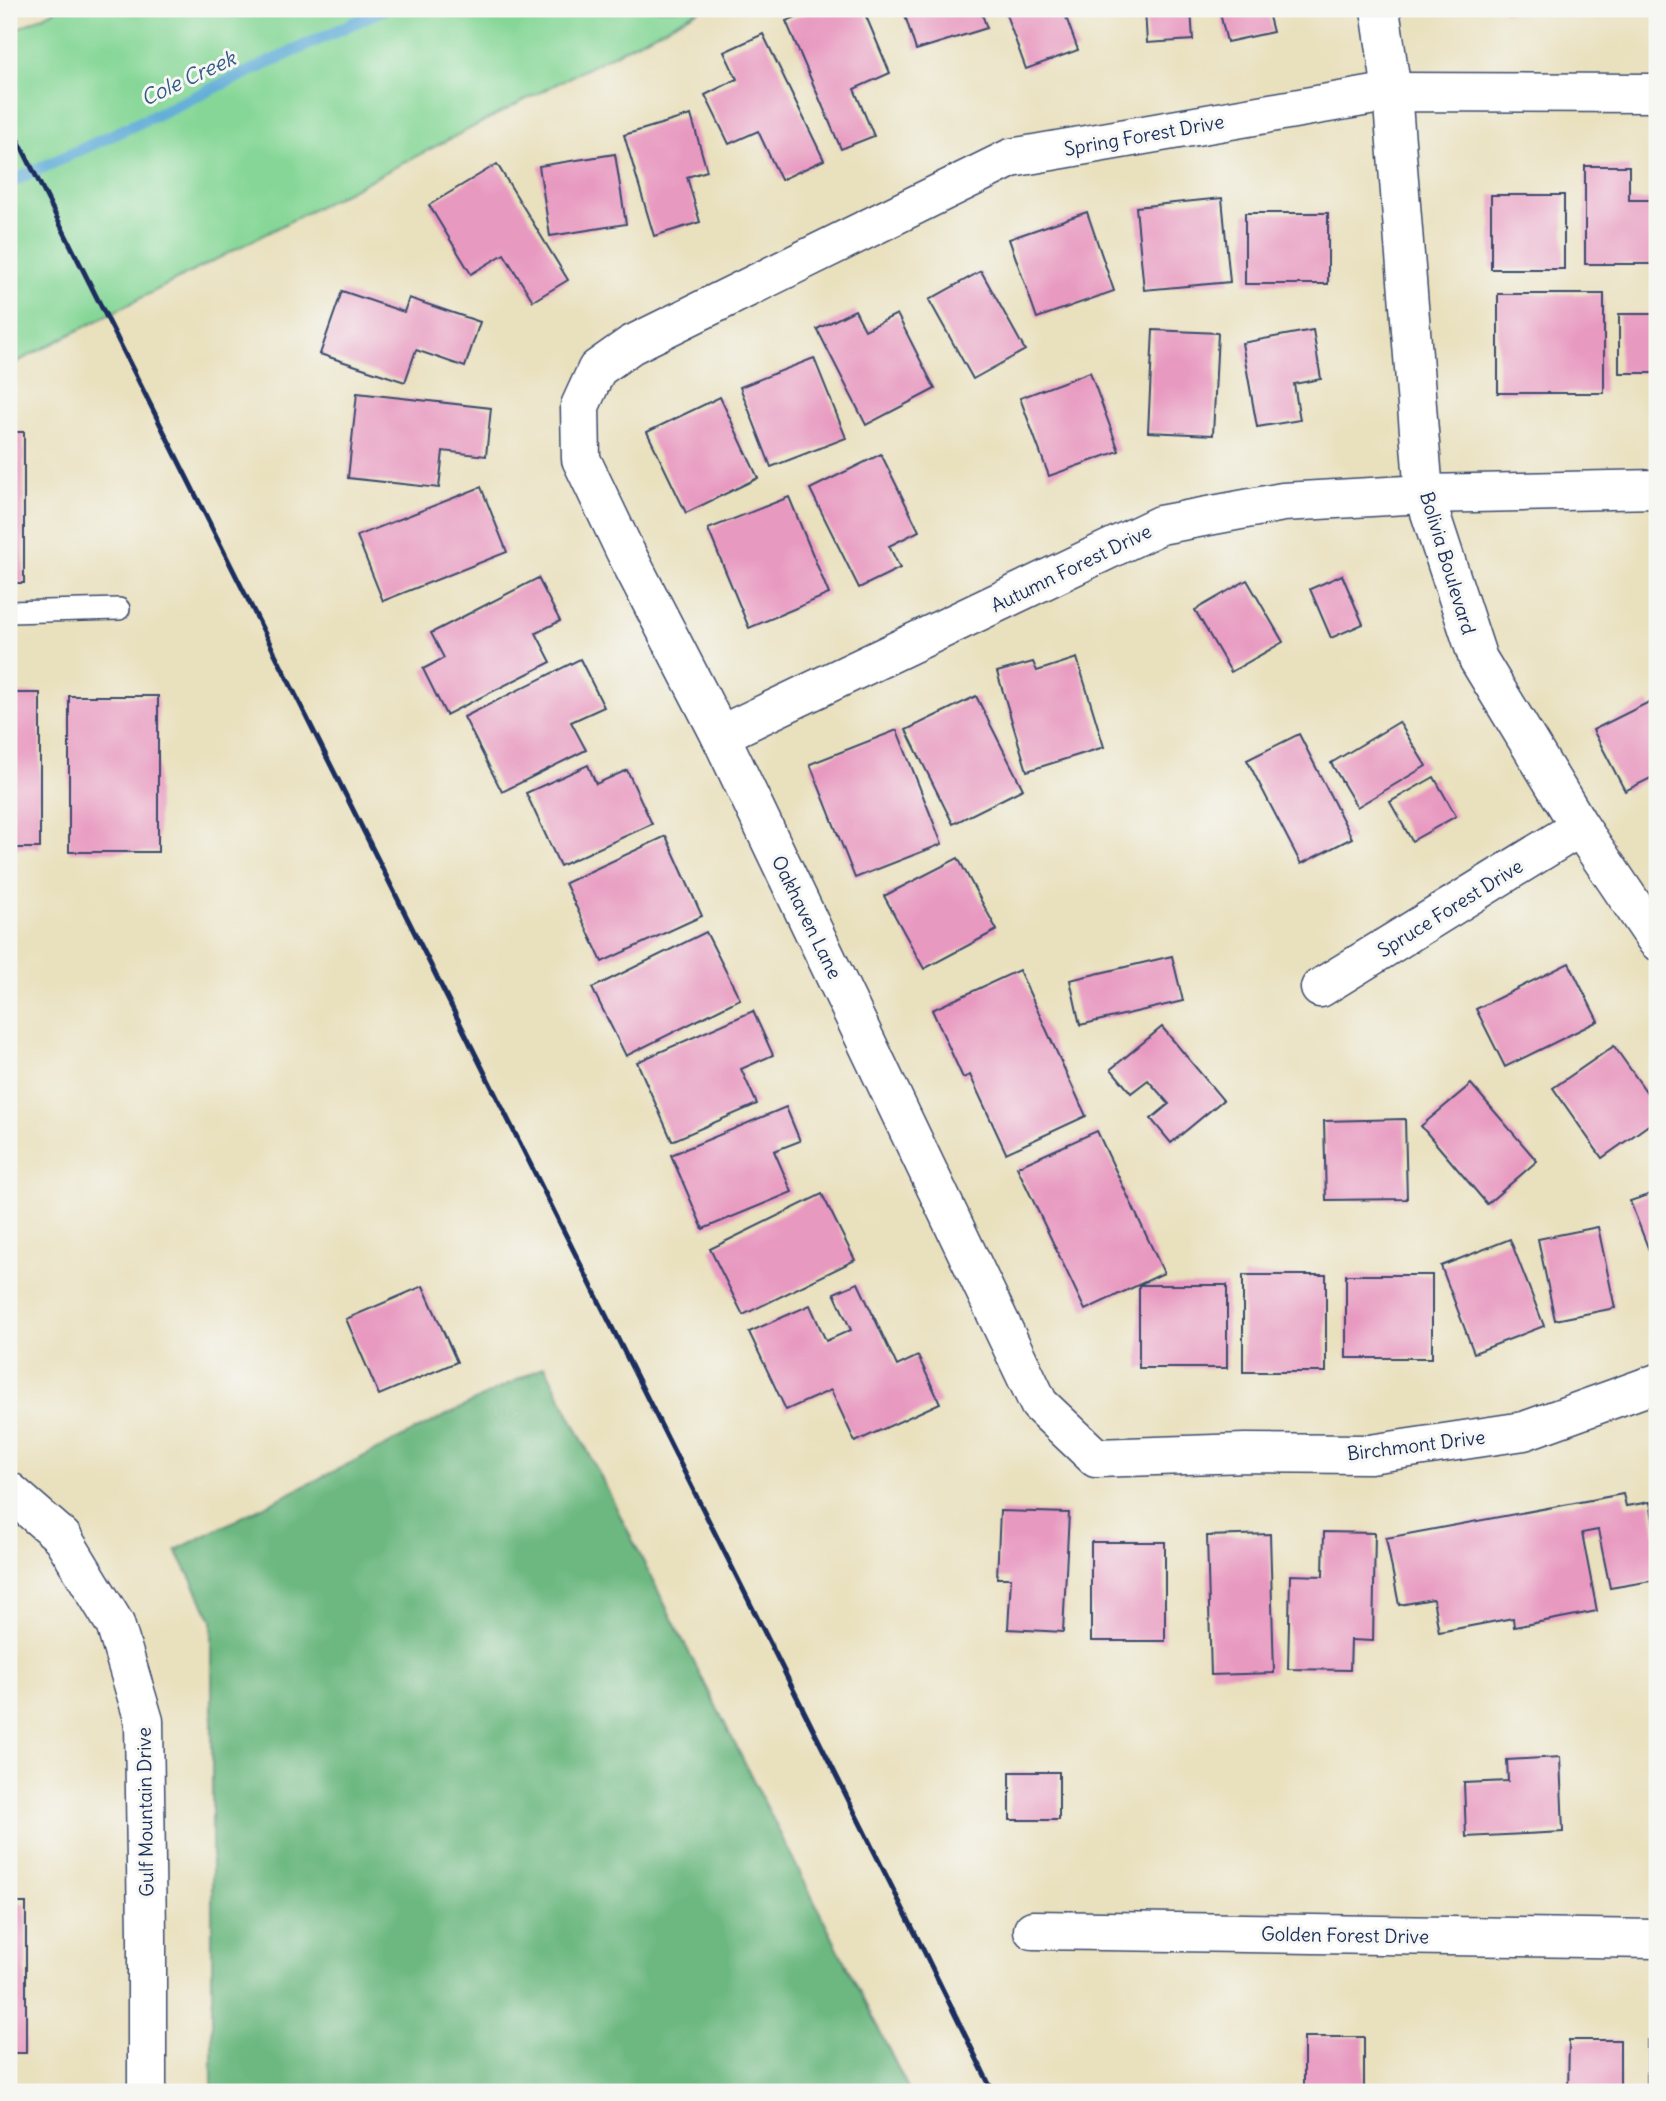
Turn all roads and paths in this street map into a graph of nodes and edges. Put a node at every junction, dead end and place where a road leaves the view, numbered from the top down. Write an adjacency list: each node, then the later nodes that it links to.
1 (1380, 9): 2 (street, Bolivia Boulevard)
2 (1392, 92): 3 (street, Spring Forest Drive); 4 (street, Spring Forest Drive); 6 (street, Bolivia Boulevard)
3 (1657, 93)
4 (669, 326): 9 (street, Oakhaven Lane)
5 (1657, 489): 6 (street, Autumn Forest Drive)
6 (1424, 494): 9 (street, Autumn Forest Drive); 10 (street, Bolivia Boulevard)
7 (119, 609): 8 (lane)
8 (9, 612)
9 (720, 735): 14 (street, Oakhaven Lane)
10 (1580, 827): 11 (street, Bolivia Boulevard); 12 (street, Spruce Forest Drive)
11 (1657, 941)
12 (1320, 988)
13 (1657, 1383): 14 (street, Birchmont Drive)
14 (1167, 1456)
15 (9, 1491): 18 (street, Gulf Mountain Drive)
16 (1033, 1930): 17 (street, Golden Forest Drive)
17 (1657, 1939)
18 (147, 2092)

